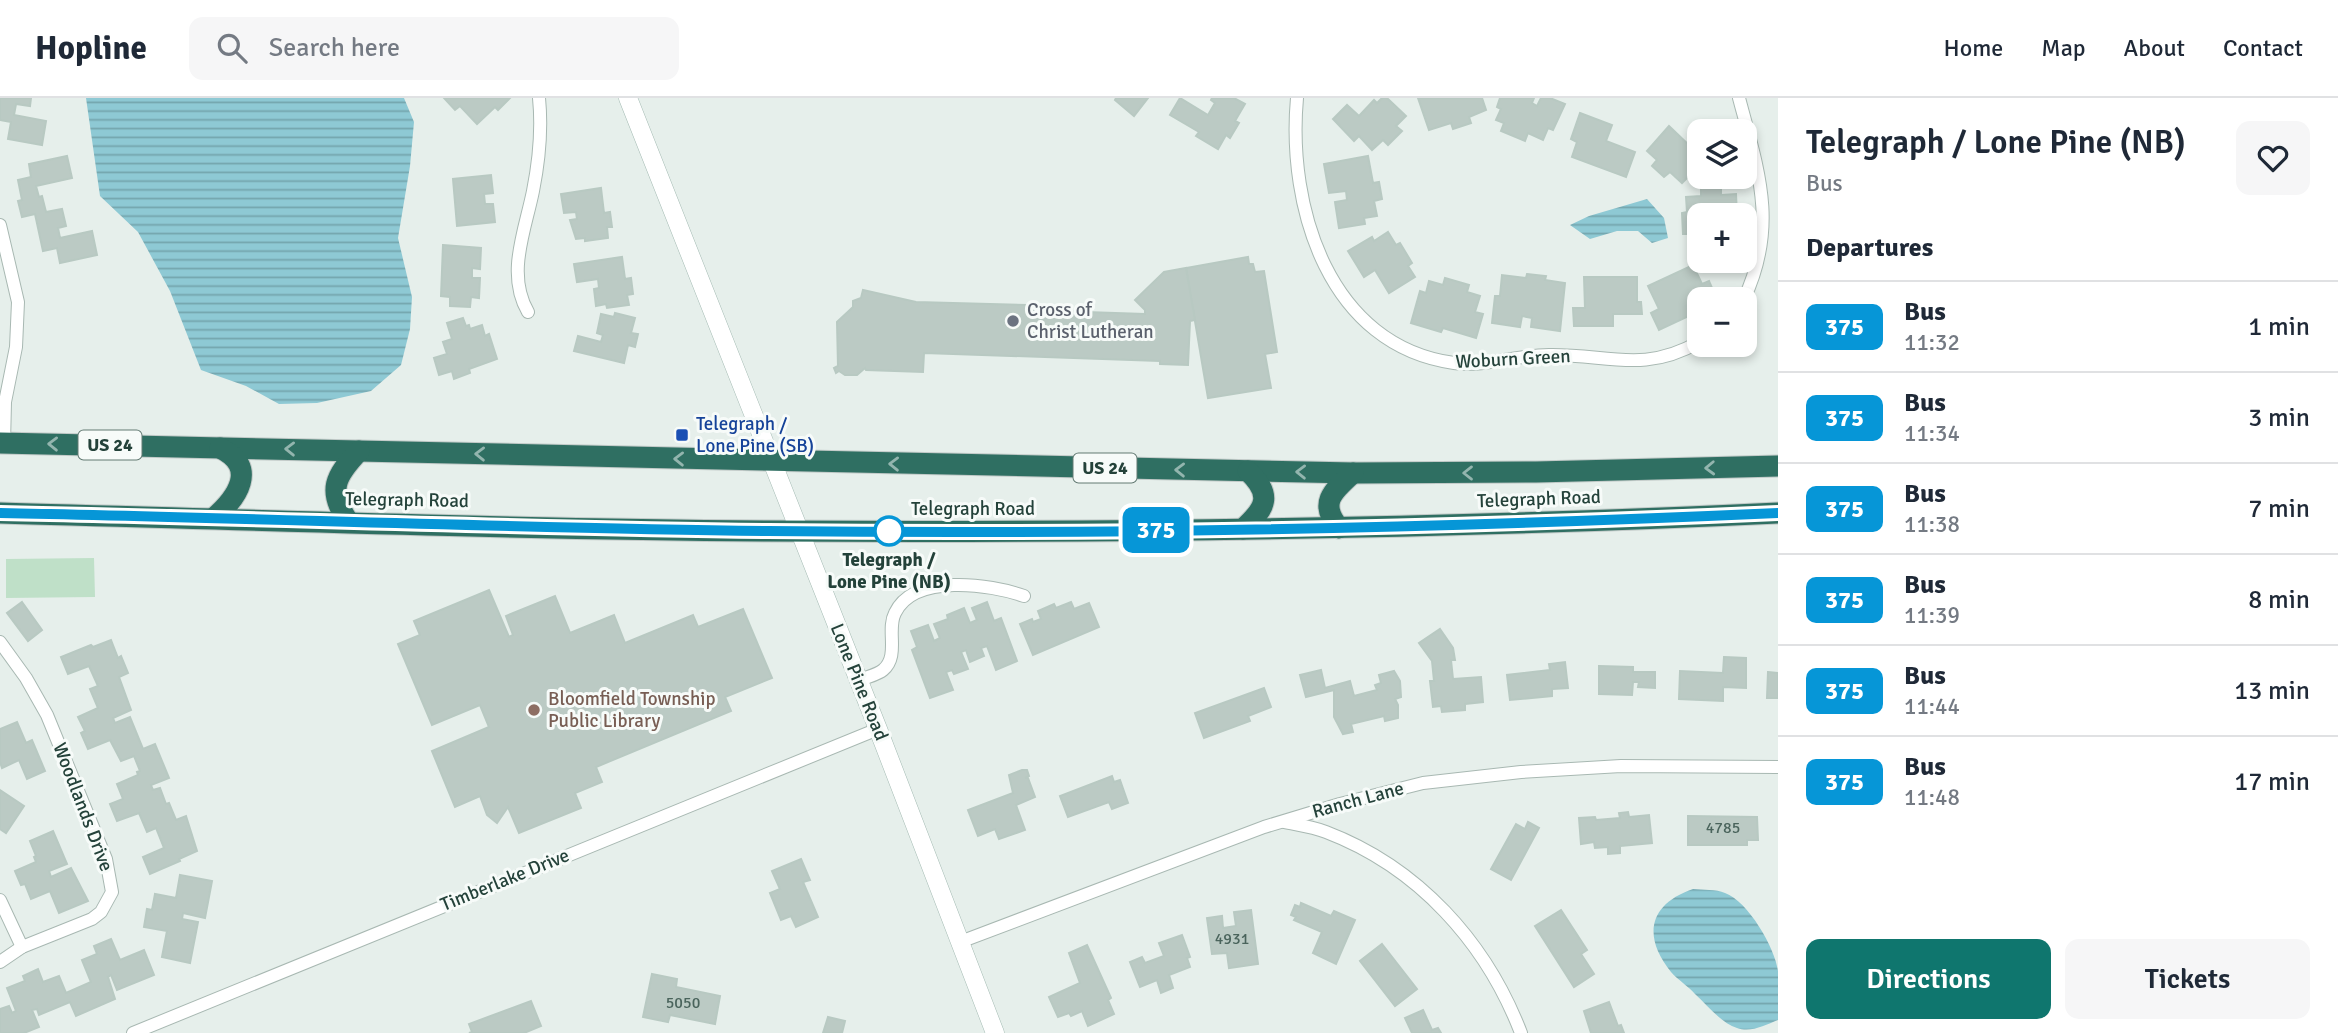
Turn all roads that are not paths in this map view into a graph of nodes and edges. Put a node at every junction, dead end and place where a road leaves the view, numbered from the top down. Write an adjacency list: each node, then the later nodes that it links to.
1 (628, 98): 12 (street, Lone Pine Road)
2 (1297, 98): 8 (street, Woburn Green)
3 (1739, 98): 6 (street)
4 (541, 99): 7 (street)
5 (0, 225): 9 (street)
6 (1750, 287)
7 (528, 313)
8 (1687, 348)
9 (2, 443): 10 (highway, Telegraph Road / US 24, one-way to 9)
10 (220, 447): 11 (highway, Telegraph Road / US 24, one-way to 10); 18 (highway)
11 (359, 451): 12 (highway, Telegraph Road / US 24, one-way to 11); 19 (highway)
12 (771, 461): 14 (highway, Telegraph Road / US 24, one-way to 12); 22 (street, Lone Pine Road)
13 (1778, 466): 15 (highway, Telegraph Road / US 24, one-way to 15)
14 (1248, 471): 15 (highway, Telegraph Road / US 24, one-way to 14); 21 (highway)
15 (1353, 473): 20 (highway)
16 (0, 513): 18 (highway, Telegraph Road)
17 (1778, 513): 20 (highway, Telegraph Road)
18 (214, 518): 19 (highway, Telegraph Road)
19 (348, 522): 22 (highway, Telegraph Road)
20 (1339, 528): 21 (highway, Telegraph Road)
21 (1243, 529): 22 (highway, Telegraph Road)
22 (799, 531): 25 (street, Lone Pine Road)
23 (1024, 596): 25 (street)
24 (0, 642): 31 (street, Woodlands Drive)
25 (858, 681): 26 (street, Lone Pine Road)
26 (878, 729): 30 (street, Lone Pine Road); 33 (street, Timberlake Drive)
27 (1778, 767): 28 (street, Ranch Lane)
28 (1282, 821): 30 (street, Ranch Lane); 35 (street)
29 (0, 900): 31 (street)
30 (960, 942): 34 (street, Lone Pine Road)
31 (22, 947): 32 (street, Woodlands Drive)
32 (0, 962)
33 (133, 1033)
34 (995, 1033)
35 (1521, 1033)

